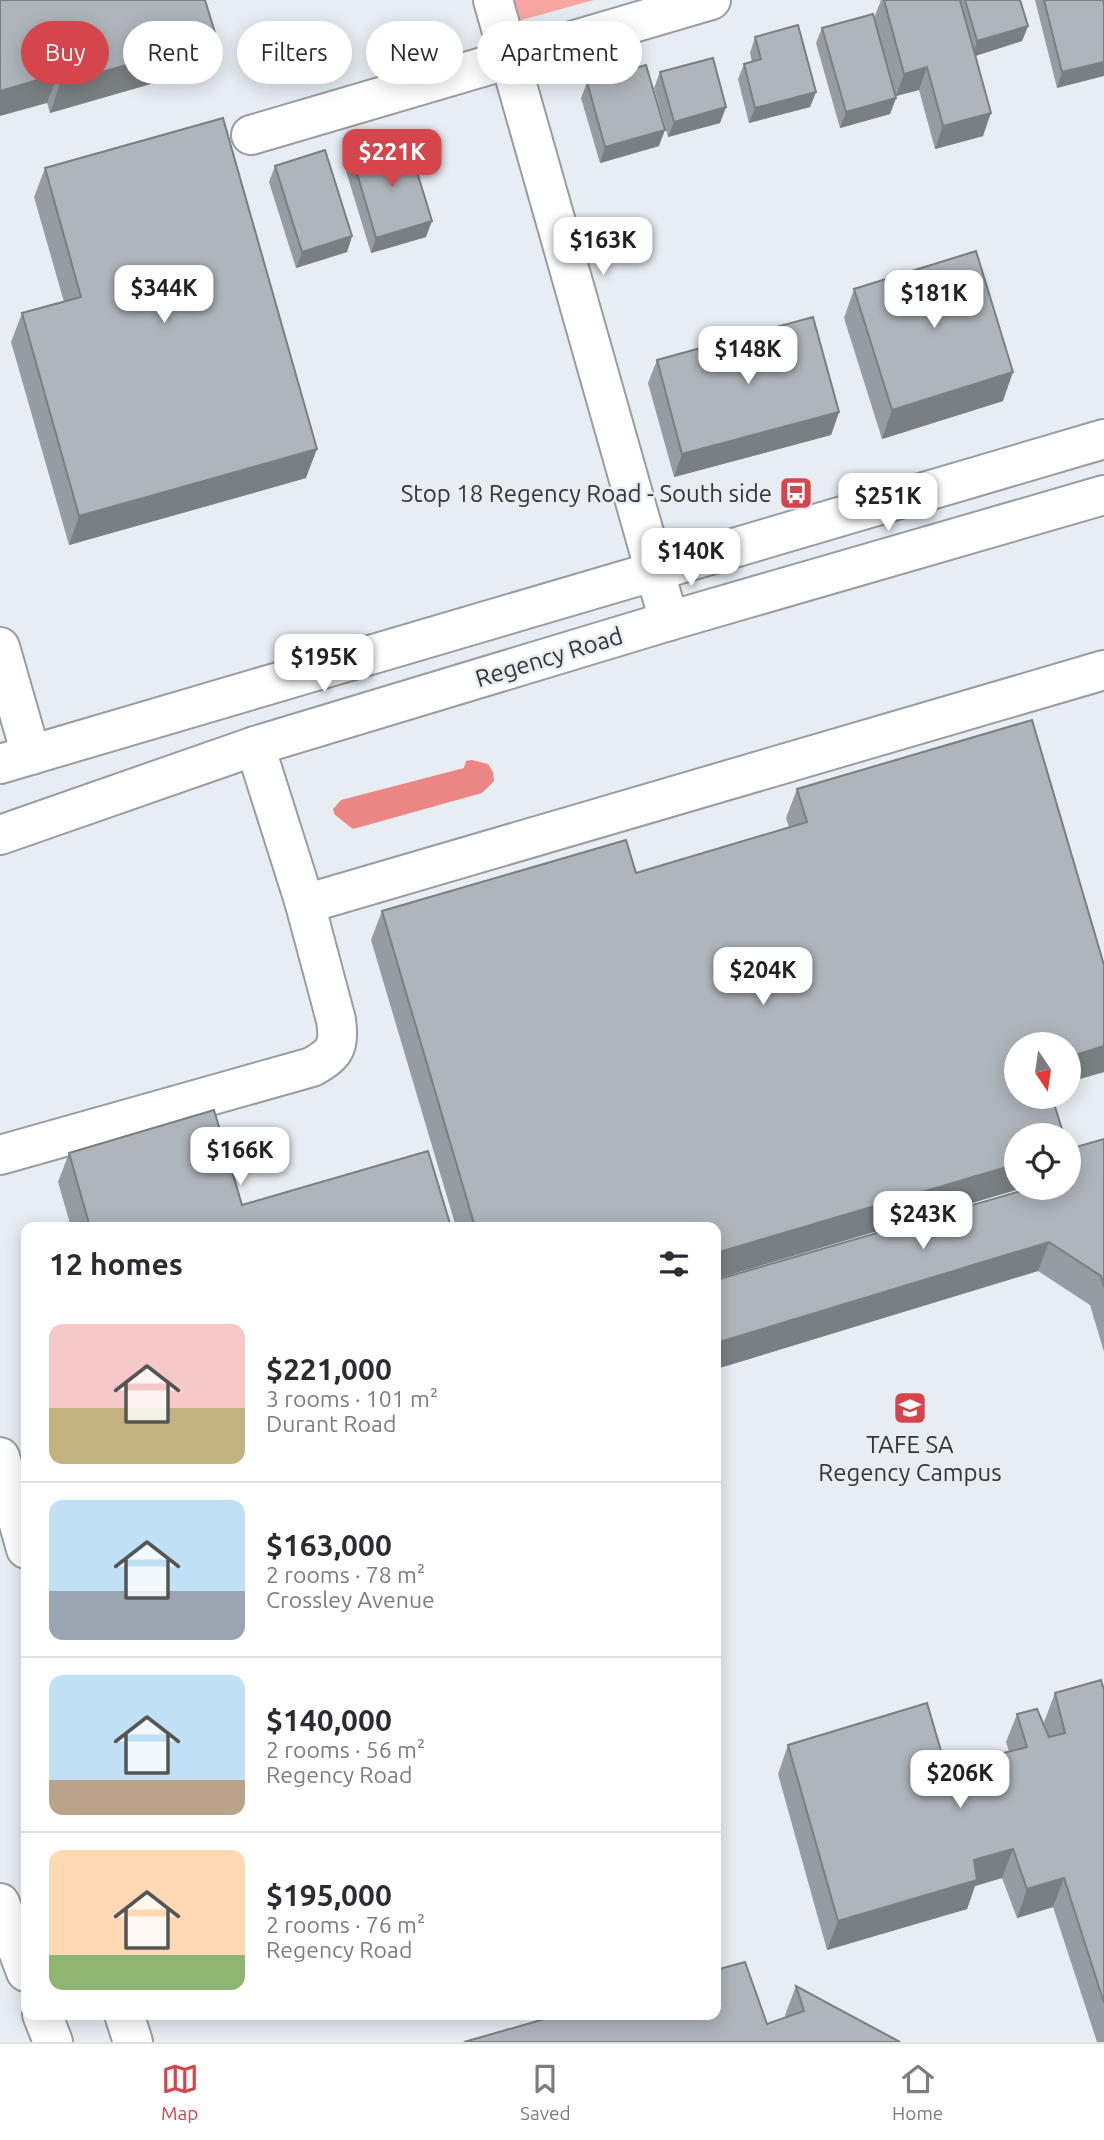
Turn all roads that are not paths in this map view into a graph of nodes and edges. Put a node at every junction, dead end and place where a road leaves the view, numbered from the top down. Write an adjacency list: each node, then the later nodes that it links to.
1 (493, 0): 3 (main road)
2 (710, 0): 4 (main road)
3 (499, 21)
4 (639, 21)
5 (477, 69): 7 (main road)
6 (517, 84): 10 (main road)
7 (251, 135)
8 (1104, 439): 10 (main road)
9 (1104, 495): 11 (main road, Regency Road)
10 (655, 571): 11 (main road); 15 (main road)
11 (669, 621): 14 (main road, Regency Road)
12 (0, 647): 15 (main road)
13 (1104, 670): 17 (main road)
14 (255, 746): 16 (main road, Regency Road); 17 (main road)
15 (16, 759)
16 (0, 835)
17 (305, 904): 18 (main road)
18 (0, 1155)
19 (0, 1457): 20 (main road)
20 (21, 1531)
21 (0, 1903): 22 (main road)
22 (21, 1959)
23 (45, 2020): 25 (main road)
24 (126, 2020): 26 (main road)
25 (53, 2042)
26 (133, 2042)

